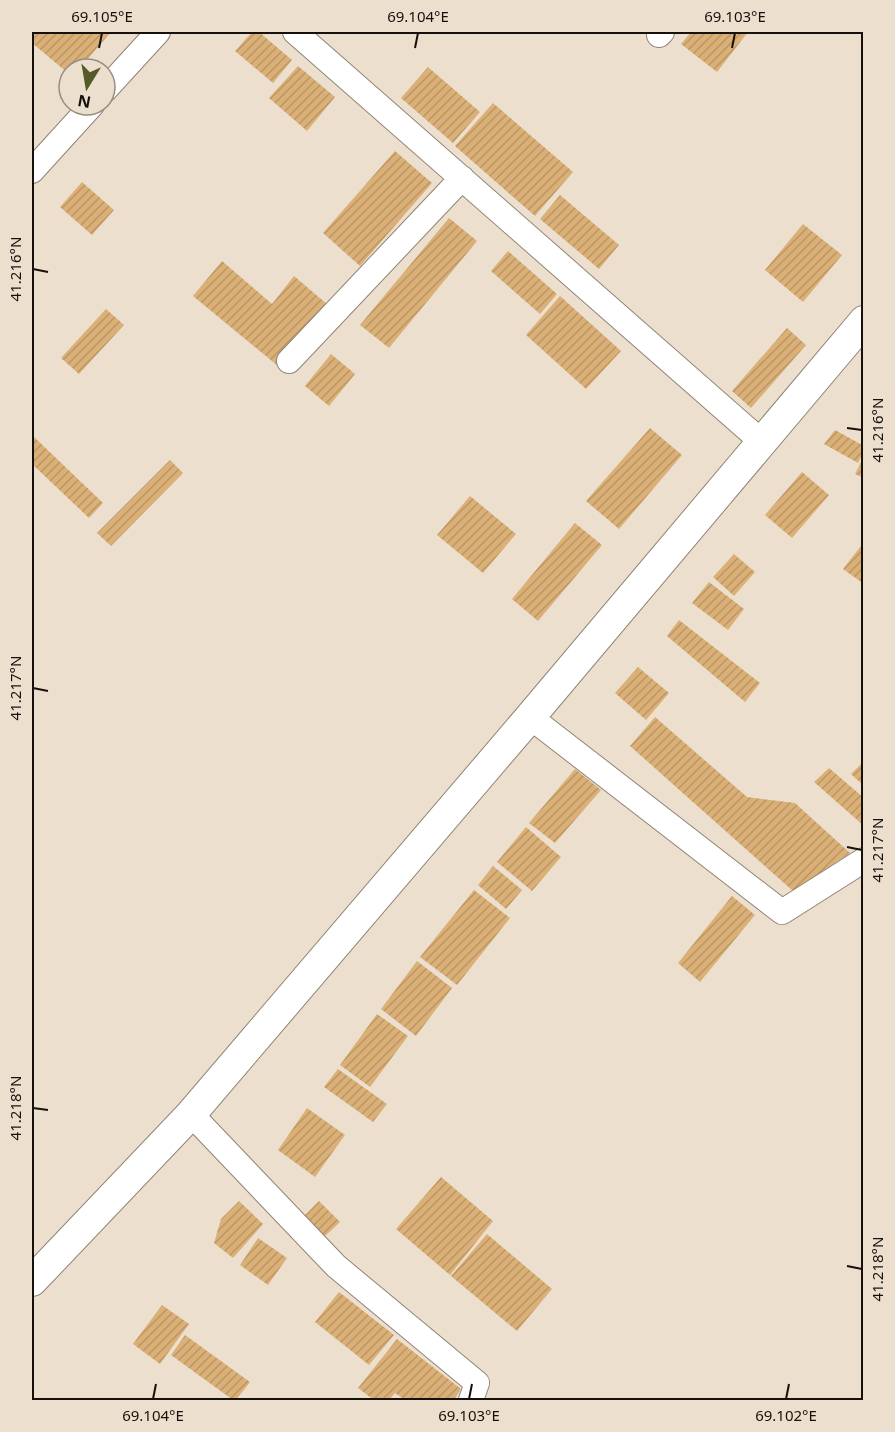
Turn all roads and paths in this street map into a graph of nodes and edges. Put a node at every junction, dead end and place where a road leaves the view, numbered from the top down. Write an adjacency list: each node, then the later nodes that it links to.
1 (158, 32): 3 (street)
2 (295, 32): 6 (street)
3 (117, 77)
4 (81, 117): 5 (street)
5 (32, 171)
6 (462, 178): 8 (street); 9 (street)
7 (864, 321): 9 (street)
8 (289, 361)
9 (762, 442): 10 (street)
10 (530, 717): 11 (street); 12 (street)
11 (864, 860)
12 (191, 1114): 13 (street); 14 (street)
13 (32, 1281)
14 (471, 1401)

